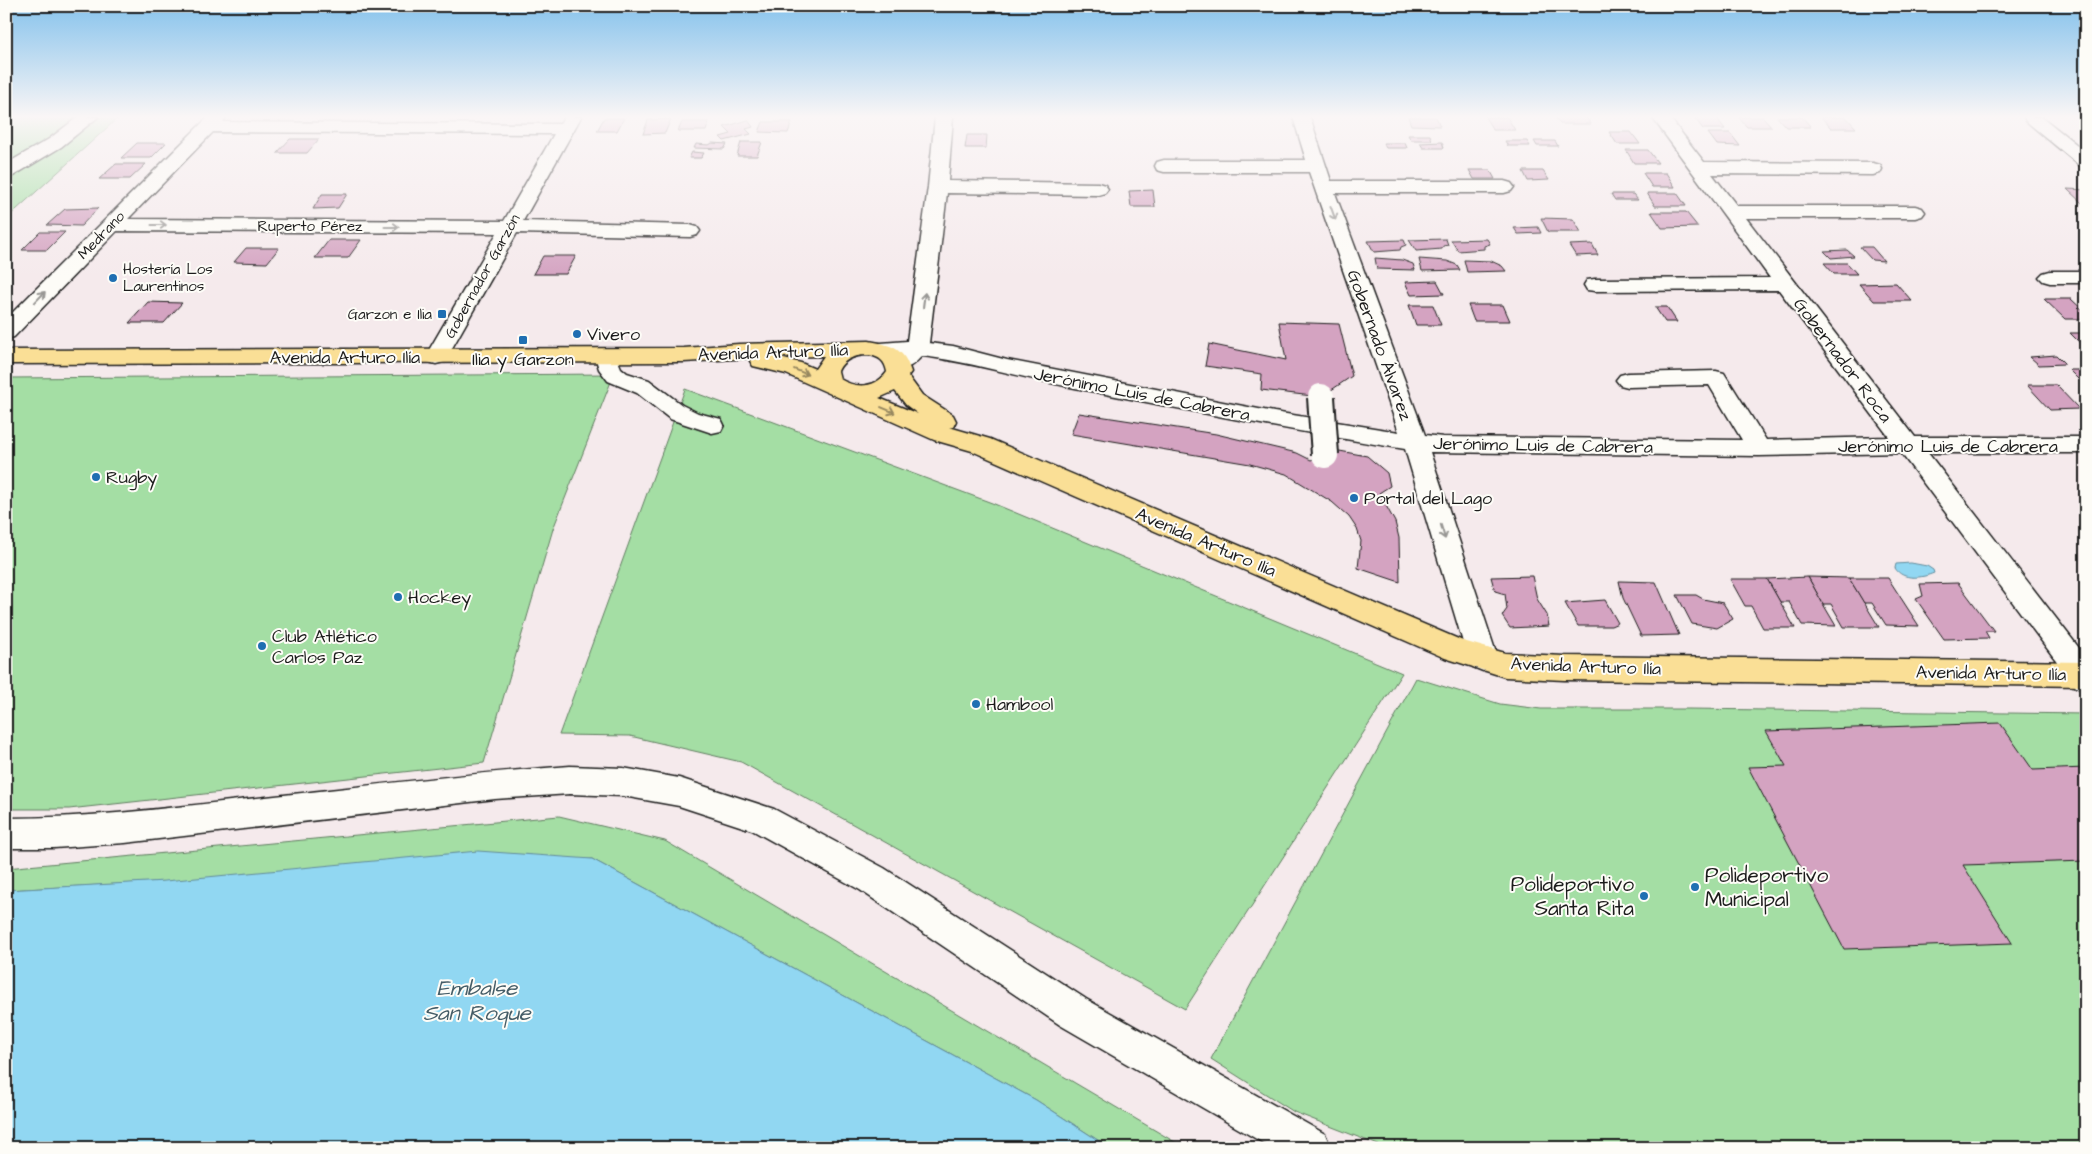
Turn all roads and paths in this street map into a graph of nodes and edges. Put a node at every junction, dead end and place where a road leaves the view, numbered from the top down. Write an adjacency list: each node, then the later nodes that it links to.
1 (164, 171): 19 (street, Medrano)
2 (541, 171): 20 (street, Gobernador Garzón)
3 (939, 171): 12 (street)
4 (1240, 171): 10 (street)
5 (1318, 171): 10 (street, Gobernado Álvarez)
6 (1699, 171): 15 (street, Gobernador Roca)
7 (1715, 171): 11 (street)
8 (1818, 171): 11 (street)
9 (1826, 171): 17 (street)
10 (1320, 176): 13 (street); 39 (street, Gobernado Álvarez, one-way to 39)
11 (1783, 182): 16 (street)
12 (938, 187): 14 (street); 28 (street, one-way to 12)
13 (1504, 187)
14 (1098, 189)
15 (1731, 212): 16 (street); 24 (street, Gobernador Roca)
16 (1808, 212): 17 (street)
17 (1863, 212): 18 (street)
18 (1915, 212)
19 (111, 225): 20 (street, Ruperto Pérez, one-way to 20); 26 (street, Medrano, one-way to 19)
20 (509, 228): 21 (street, Ruperto Pérez); 32 (street, Gobernador Garzón)
21 (690, 231)
22 (2050, 277): 23 (street)
23 (2086, 277)
24 (1785, 284): 25 (street); 41 (street, Gobernador Roca)
25 (1595, 285)
26 (6, 332)
27 (868, 348): 28 (street, Jerónimo Luis de Cabrera); 29 (main road, Avenida Arturo Ilía); 34 (main road); 36 (main road)
28 (916, 348): 33 (street, Jerónimo Luis de Cabrera); 34 (street)
29 (684, 355): 31 (main road, Avenida Arturo Ilía); 36 (main road, Avenida Arturo Ilía, one-way to 36)
30 (6, 356): 32 (main road, Avenida Arturo Ilía)
31 (606, 356): 32 (main road, Avenida Arturo Ilía); 38 (street)
32 (436, 357)
33 (1007, 367): 34 (street, Jerónimo Luis de Cabrera); 39 (street, Jerónimo Luis de Cabrera)
34 (898, 373): 36 (main road); 40 (main road, Avenida Arturo Ilía)
35 (1628, 380): 43 (street)
36 (840, 390): 40 (main road, Avenida Arturo Ilía, one-way to 40)
37 (1321, 397): 44 (street, bridge)
38 (712, 425)
39 (1415, 443): 43 (street, Jerónimo Luis de Cabrera); 45 (street, Gobernado Álvarez, one-way to 45)
40 (981, 445): 45 (main road, Avenida Arturo Ilía)
41 (1908, 445): 42 (street, Jerónimo Luis de Cabrera); 43 (street, Jerónimo Luis de Cabrera); 46 (street, Gobernador Roca)
42 (2086, 445)
43 (1758, 448)
44 (1325, 454)
45 (1483, 659): 46 (main road, Avenida Arturo Ilía)
46 (2084, 676)
47 (6, 833): 48 (street)
48 (1311, 1148)

